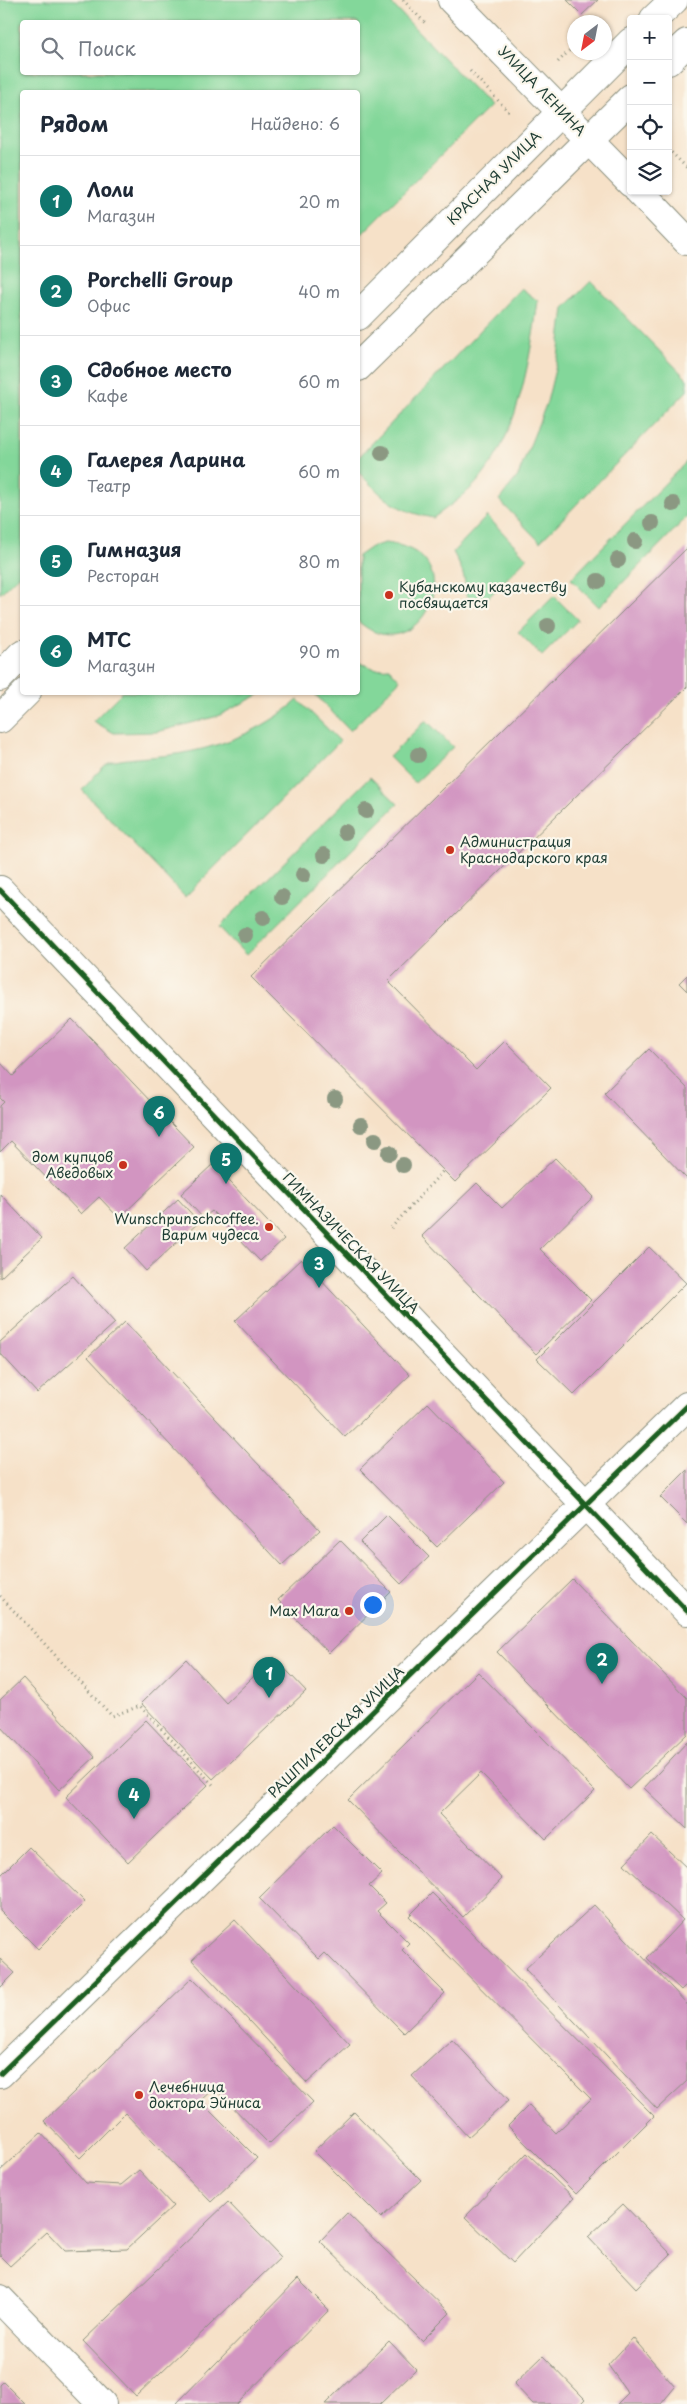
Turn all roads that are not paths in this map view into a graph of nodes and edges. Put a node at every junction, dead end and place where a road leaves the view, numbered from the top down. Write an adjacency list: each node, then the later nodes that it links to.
1 (452, 0): 8 (street, УЛИЦА ЛЕНИНА)
2 (674, 0): 3 (street)
3 (658, 15)
4 (687, 43): 6 (street)
5 (627, 46): 8 (street, КРАСНАЯ УЛИЦА)
6 (669, 60)
7 (627, 102): 9 (street)
8 (560, 111): 9 (street, УЛИЦА ЛЕНИНА); 13 (street, КРАСНАЯ УЛИЦА)
9 (588, 139): 10 (street, УЛИЦА ЛЕНИНА); 14 (street)
10 (627, 179)
11 (643, 195): 12 (street)
12 (687, 240)
13 (360, 314)
14 (360, 364)
15 (20, 656): 16 (street)
16 (0, 676)
17 (24, 695): 18 (street)
18 (0, 719)
19 (0, 890): 21 (street, ГИМНАЗИЧЕСКАЯ УЛИЦА)
20 (687, 1406): 21 (street, РАШПИЛЕВСКАЯ УЛИЦА)
21 (585, 1505): 22 (street, ГИМНАЗИЧЕСКАЯ УЛИЦА); 23 (street, РАШПИЛЕВСКАЯ УЛИЦА)
22 (687, 1611)
23 (0, 2074)
24 (0, 2299): 25 (street)
25 (102, 2404)

